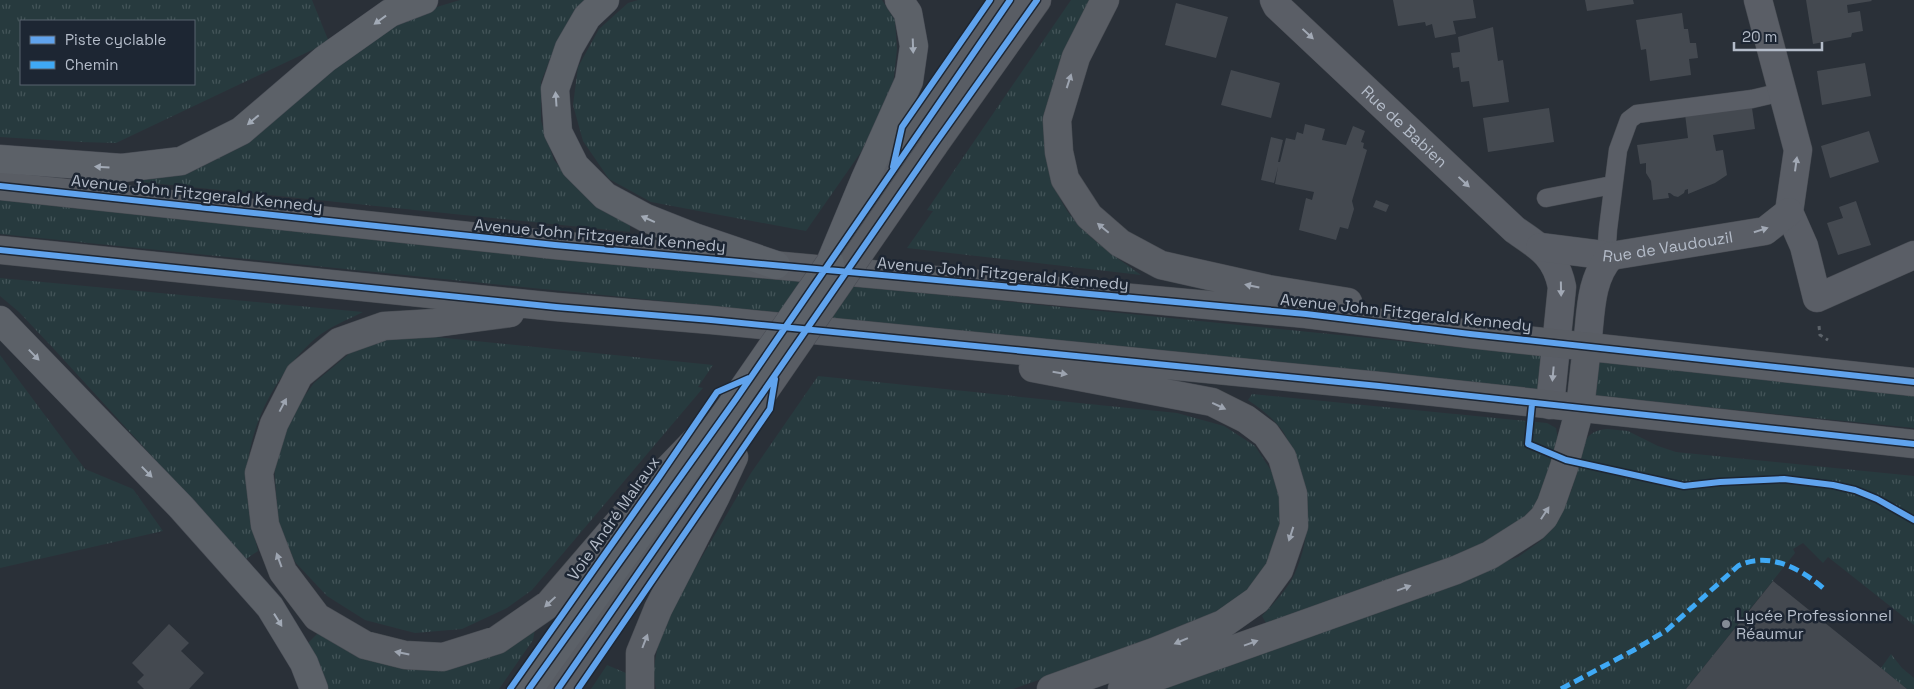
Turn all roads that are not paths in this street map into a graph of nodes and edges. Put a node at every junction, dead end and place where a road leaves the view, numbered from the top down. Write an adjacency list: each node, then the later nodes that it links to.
1 (424, 0): 11 (main road, one-way to 11)
2 (605, 0): 21 (main road, one-way to 2)
3 (899, 0): 20 (main road, one-way to 20)
4 (1010, 0): 10 (main road, Voie André Malraux)
5 (1037, 0): 10 (main road, Voie André Malraux)
6 (1105, 0): 24 (main road, one-way to 6)
7 (1274, 0): 16 (street, Rue de Babien, one-way to 16)
8 (1758, 0): 9 (street)
9 (1782, 92): 13 (lane); 15 (street, one-way to 9)
10 (926, 140): 20 (main road, Voie André Malraux); 29 (main road, Voie André Malraux, bridge)
11 (0, 159)
12 (0, 186): 21 (main road, Avenue John Fitzgerald Kennedy)
13 (1612, 186): 14 (lane); 19 (lane)
14 (1546, 198)
15 (1789, 212): 18 (street); 19 (street, Rue de Vaudouzil, one-way to 15)
16 (1540, 247): 19 (street, Rue de Vaudouzil); 26 (street, one-way to 26)
17 (0, 250): 22 (main road)
18 (1914, 255)
19 (1611, 256): 27 (street)
20 (830, 263): 29 (main road, Voie André Malraux, bridge)
21 (776, 265): 24 (main road, Avenue John Fitzgerald Kennedy)
22 (556, 307): 25 (main road); 29 (main road, one-way to 22)
23 (0, 320): 33 (main road, one-way to 33)
24 (1470, 334): 26 (main road, Avenue John Fitzgerald Kennedy)
25 (928, 342): 30 (main road); 37 (main road, one-way to 37)
26 (1556, 342): 27 (main road, Avenue John Fitzgerald Kennedy); 30 (street, one-way to 30)
27 (1587, 346): 28 (main road, Avenue John Fitzgerald Kennedy); 31 (main road)
28 (1914, 382)
29 (745, 402): 34 (main road, Voie André Malraux); 35 (main road, Voie André Malraux); 36 (main road, one-way to 29)
30 (1550, 405): 31 (main road)
31 (1580, 408): 32 (main road); 38 (main road, one-way to 31)
32 (1914, 444)
33 (314, 689)
34 (530, 689)
35 (558, 689)
36 (640, 689)
37 (1051, 689)
38 (1122, 689)

